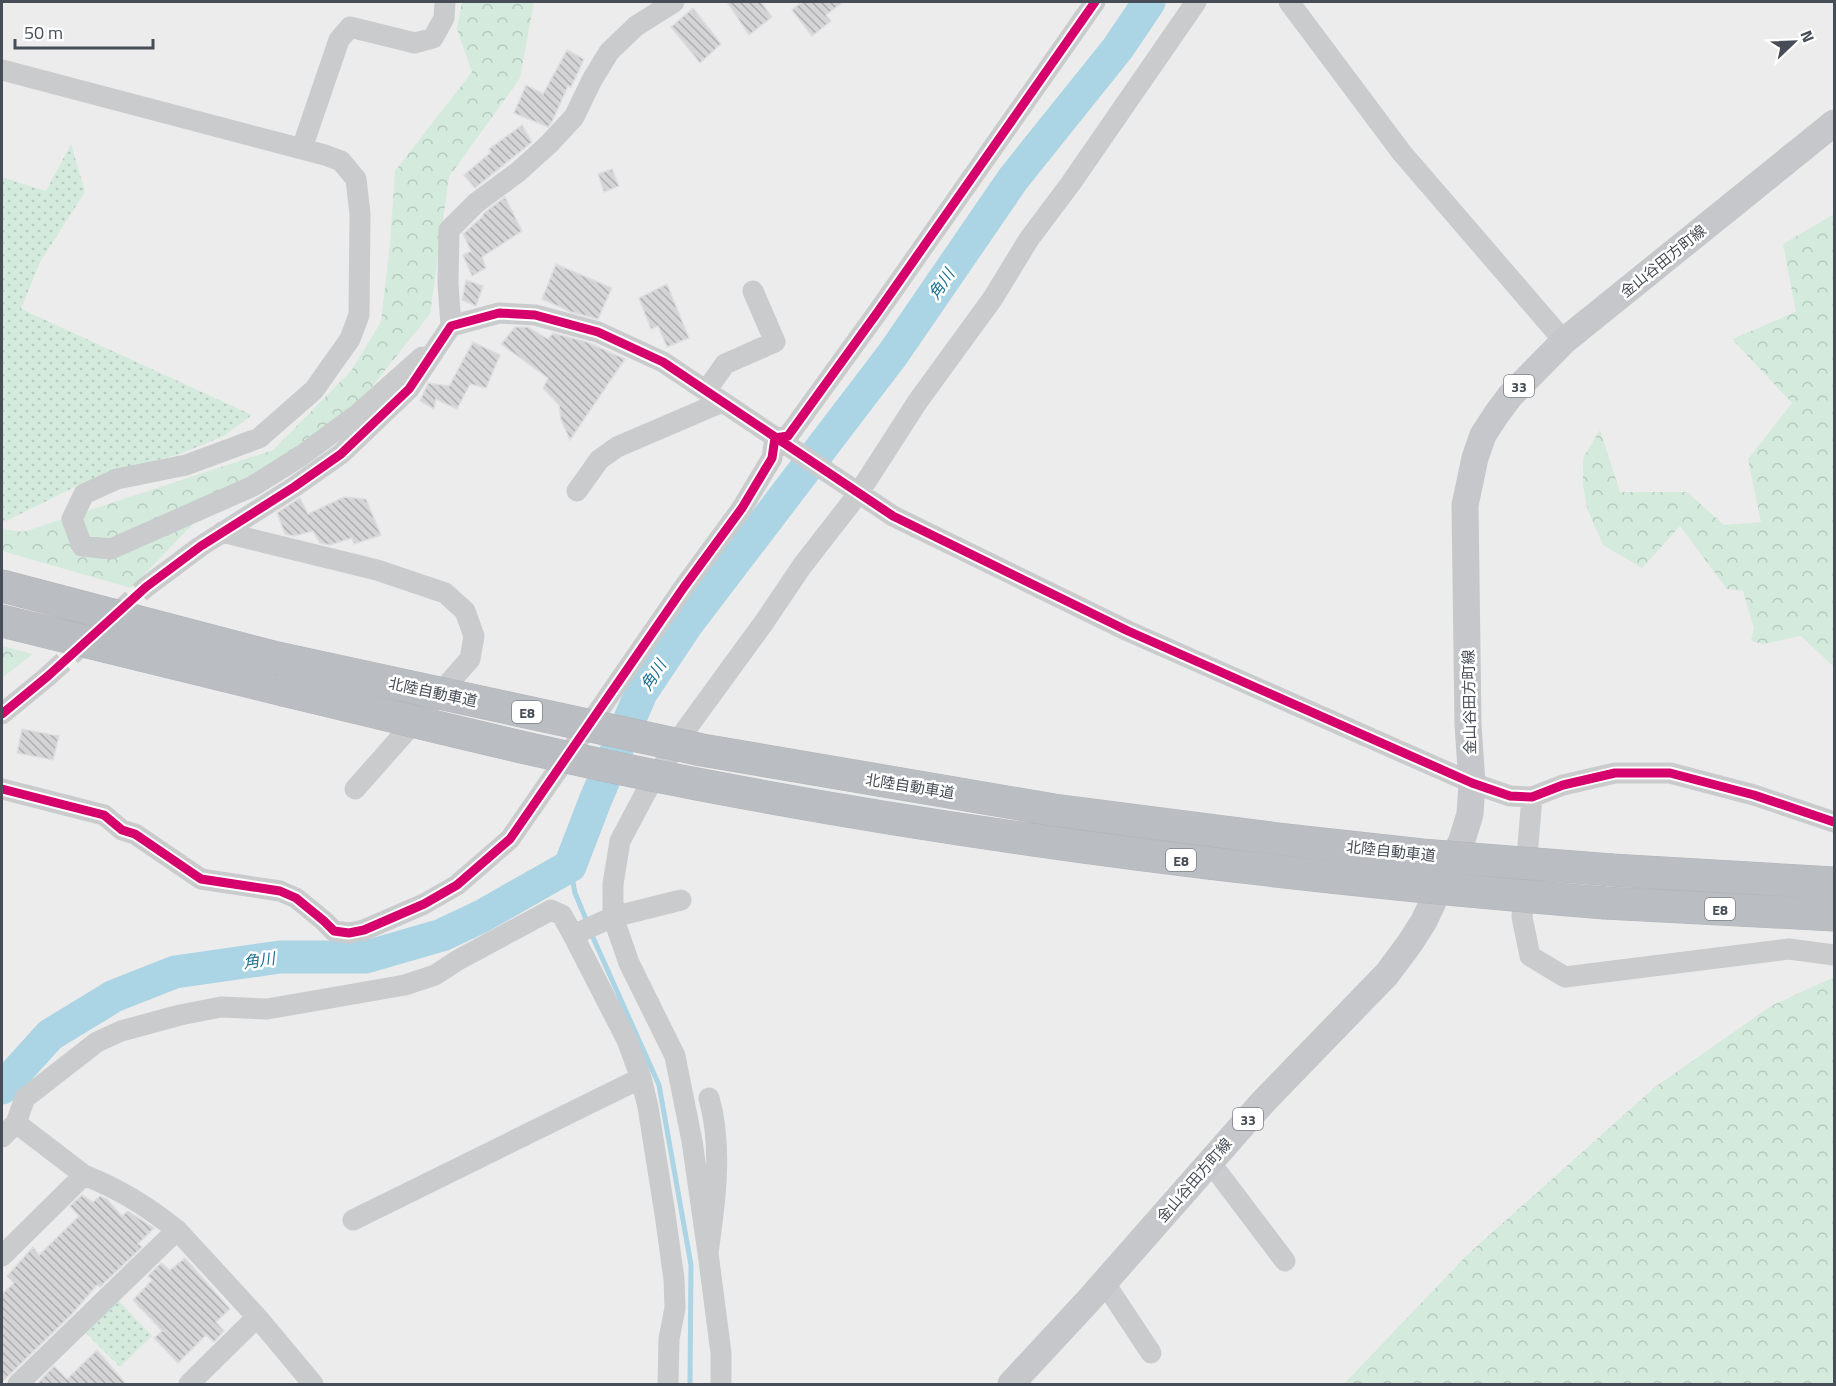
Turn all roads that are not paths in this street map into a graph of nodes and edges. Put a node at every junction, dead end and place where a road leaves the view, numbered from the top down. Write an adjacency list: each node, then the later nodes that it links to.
1 (445, 2): 8 (street)
2 (674, 2): 10 (street)
3 (1095, 2): 13 (street)
4 (1196, 2): 15 (street)
5 (1289, 2): 11 (street)
6 (2, 70): 8 (street)
7 (1834, 123): 11 (main road, 金山谷田方町線 / 33)
8 (302, 148): 10 (street)
9 (753, 291): 12 (street)
10 (445, 335): 12 (street); 16 (street)
11 (1564, 341): 22 (main road, 金山谷田方町線 / 33)
12 (714, 397): 13 (street); 14 (street)
13 (777, 439): 15 (street); 23 (street)
14 (577, 491)
15 (856, 493): 22 (street); 32 (street)
16 (222, 532): 18 (street); 24 (street)
17 (2, 586): 28 (highway, 北陸自動車道 / E8, bridge)
18 (146, 587)
19 (2, 621): 31 (highway, E8, bridge)
20 (48, 676): 21 (street)
21 (2, 714)
22 (1472, 783): 25 (street); 38 (main road, 金山谷田方町線 / 33)
23 (2, 789)
24 (355, 789)
25 (1532, 797): 26 (street); 34 (street)
26 (1834, 822)
27 (1834, 872): 28 (highway)
28 (1665, 874): 29 (highway, 北陸自動車道 / E8)
29 (1834, 883)
30 (681, 900): 32 (street)
31 (1834, 915)
32 (613, 917): 33 (street); 42 (street)
33 (573, 935): 35 (street); 37 (street)
34 (1834, 955)
35 (641, 1078): 40 (street); 51 (street)
36 (709, 1098): 42 (street)
37 (9, 1130): 39 (street)
38 (1210, 1162): 44 (street); 45 (main road, 金山谷田方町線 / 33)
39 (84, 1175): 41 (street); 43 (street)
40 (353, 1220)
41 (177, 1230): 46 (street); 48 (street)
42 (708, 1252): 52 (street)
43 (2, 1256)
44 (1285, 1261)
45 (1104, 1282): 47 (street); 53 (main road, 金山谷田方町線 / 33)
46 (257, 1317): 49 (street); 50 (street)
47 (1151, 1353)
48 (18, 1384)
49 (189, 1384)
50 (313, 1384)
51 (668, 1384)
52 (721, 1384)
53 (1011, 1384)

